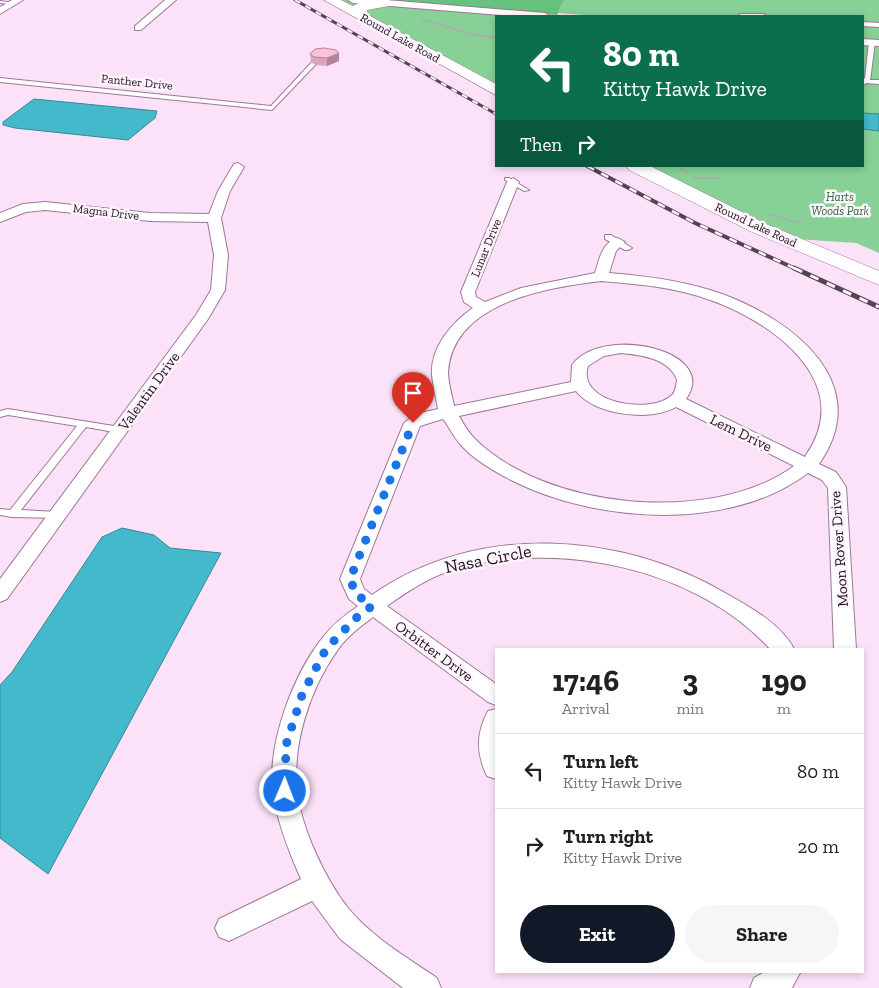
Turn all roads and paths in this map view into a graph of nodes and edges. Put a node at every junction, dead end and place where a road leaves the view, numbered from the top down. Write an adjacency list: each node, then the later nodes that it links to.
1 (171, 0): 13 (street)
2 (330, 0): 9 (main road, Round Lake Road)
3 (353, 0): 6 (street)
4 (0, 2): 5 (lane)
5 (16, 2): 7 (street)
6 (384, 3): 8 (street); 9 (main road)
7 (0, 11)
8 (533, 15)
9 (362, 17): 22 (main road, Round Lake Road)
10 (422, 18): 14 (path)
11 (864, 24): 12 (lane)
12 (879, 25)
13 (138, 28)
14 (495, 38)
15 (871, 42): 17 (lane)
16 (315, 62): 19 (lane, Panther Drive)
17 (869, 70): 18 (lane); 20 (lane)
18 (879, 71)
19 (0, 80)
20 (864, 82): 21 (lane)
21 (879, 82)
22 (495, 89)
23 (637, 167): 33 (main road, Round Lake Road)
24 (238, 168): 30 (street)
25 (690, 178): 26 (path)
26 (720, 178)
27 (510, 180): 28 (lane); 34 (street, Lunar Drive)
28 (526, 190)
29 (0, 218): 30 (street, Magna Drive)
30 (214, 218): 40 (street, Valentin Drive)
31 (618, 242): 32 (street)
32 (601, 278): 34 (street); 41 (street)
33 (879, 279)
34 (484, 308): 37 (street)
35 (580, 385): 36 (street); 36 (street); 37 (street)
36 (675, 400): 41 (street, Lem Drive)
37 (447, 413): 41 (street); 46 (street, Orbitter Drive)
38 (0, 414): 39 (lane)
39 (84, 424): 40 (lane); 43 (lane)
40 (120, 430): 44 (street, Valentin Drive)
41 (807, 466): 48 (street, Moon Rover Drive)
42 (0, 512): 43 (lane)
43 (12, 514): 44 (lane)
44 (57, 516): 45 (street, Valentin Drive)
45 (0, 594)
46 (372, 606): 47 (street, Nasa Circle); 49 (street, Orbitter Drive); 52 (street, Nasa Circle)
47 (782, 648)
48 (845, 648)
49 (495, 695)
50 (495, 721): 51 (street)
51 (495, 767)
52 (316, 885): 53 (street); 55 (street, Nasa Circle)
53 (229, 928)
54 (786, 973): 56 (street)
55 (427, 988)
56 (764, 988)

